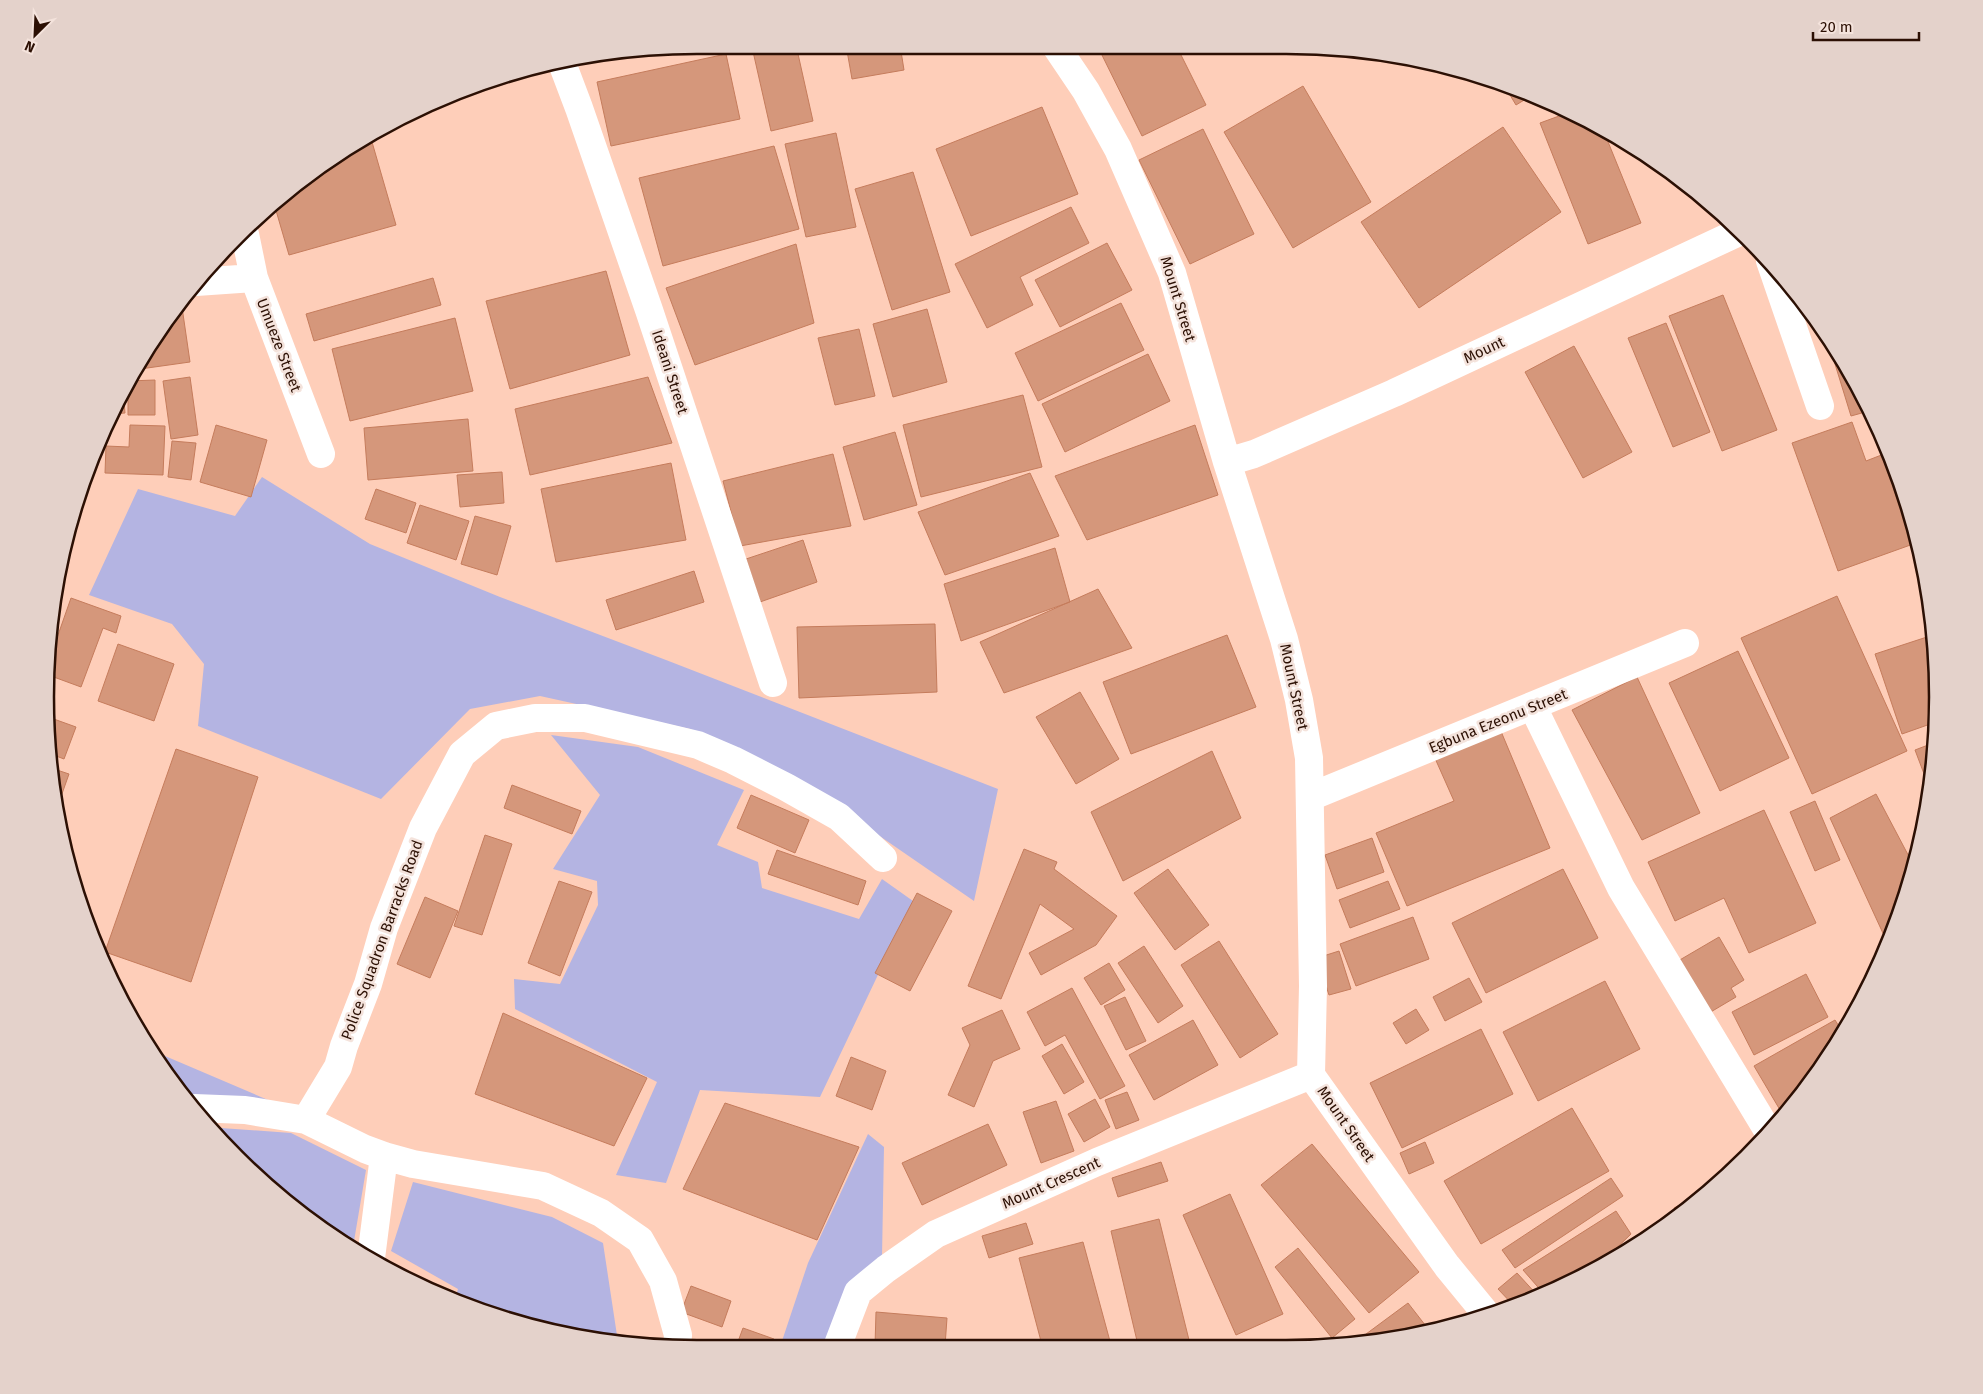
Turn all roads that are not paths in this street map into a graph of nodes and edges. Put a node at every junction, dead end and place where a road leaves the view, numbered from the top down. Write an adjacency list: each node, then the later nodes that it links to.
1 (1061, 54): 10 (street, Mount Street)
2 (571, 66): 12 (street, Ideani Street)
3 (1733, 235): 10 (street, Mount)
4 (246, 238): 5 (street, Umueze Street)
5 (254, 278): 6 (street); 9 (street, Umueze Street)
6 (206, 281)
7 (1777, 282): 8 (street)
8 (1820, 406)
9 (321, 454)
10 (1227, 462): 14 (street, Mount Street)
11 (1685, 643): 13 (street, Egbuna Ezeonu Street)
12 (773, 683)
13 (1533, 706): 14 (street, Egbuna Ezeonu Street); 19 (street)
14 (1310, 797): 16 (street, Mount Street)
15 (883, 858): 18 (street, Police Squadron Barracks Road)
16 (1311, 1075): 22 (street, Mount Street); 24 (street, Mount Crescent)
17 (203, 1108): 18 (street)
18 (306, 1120): 20 (street)
19 (1765, 1127)
20 (384, 1156): 21 (street); 23 (street)
21 (372, 1252)
22 (1482, 1309)
23 (678, 1340)
24 (839, 1340)

